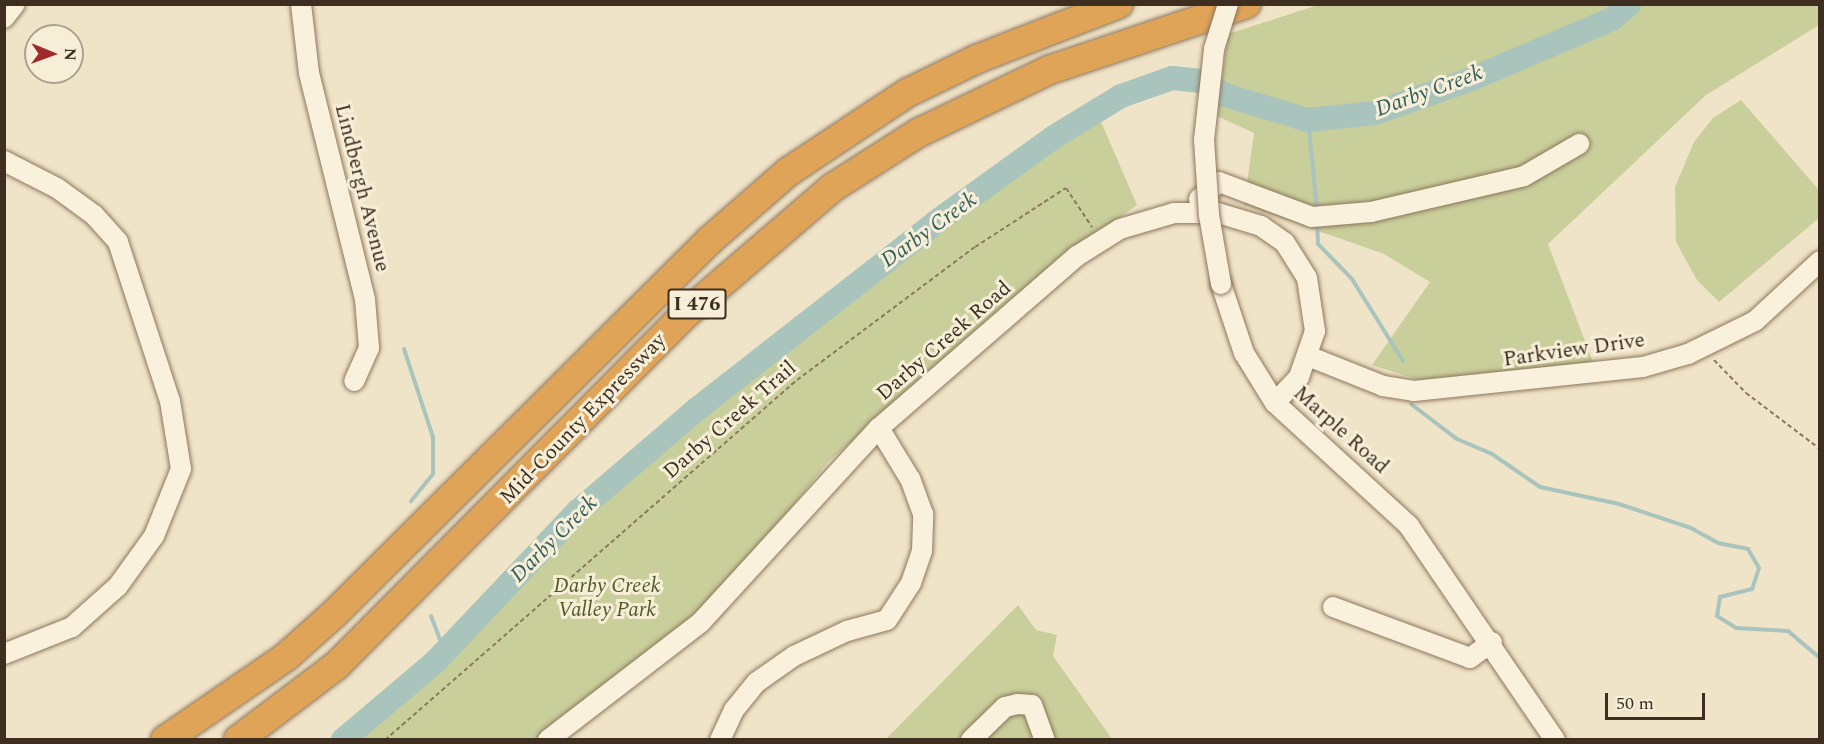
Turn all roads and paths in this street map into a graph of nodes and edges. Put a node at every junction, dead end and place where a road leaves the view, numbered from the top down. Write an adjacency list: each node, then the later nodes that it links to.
1 (15, 4): 6 (street)
2 (300, 4): 14 (street, Lindbergh Avenue)
3 (1119, 4): 21 (highway, Mid-County Expressway / I 476)
4 (1228, 4): 15 (street, Marple Road, bridge)
5 (1246, 4): 22 (highway, Mid-County Expressway / I 476)
6 (4, 18)
7 (1579, 144): 9 (street)
8 (4, 161): 20 (street)
9 (1191, 212): 10 (street, Darby Creek Road); 13 (street, Darby Creek Road)
10 (1100, 240): 16 (street, Darby Creek Road); 23 (path, Darby Creek Trail)
11 (1820, 261): 12 (street, Parkview Drive)
12 (1706, 347): 13 (street, Parkview Drive); 17 (path)
13 (1308, 356): 15 (street, Darby Creek Road)
14 (354, 381)
15 (1275, 404): 19 (street, Marple Road)
16 (879, 428): 24 (street, Darby Creek Road); 25 (street)
17 (1820, 449)
18 (1333, 607): 19 (street)
19 (1492, 642): 28 (street, Marple Road)
20 (4, 654)
21 (165, 740)
22 (238, 740)
23 (385, 740)
24 (548, 740)
25 (720, 740)
26 (971, 740): 27 (street)
27 (1045, 740)
28 (1555, 740)

